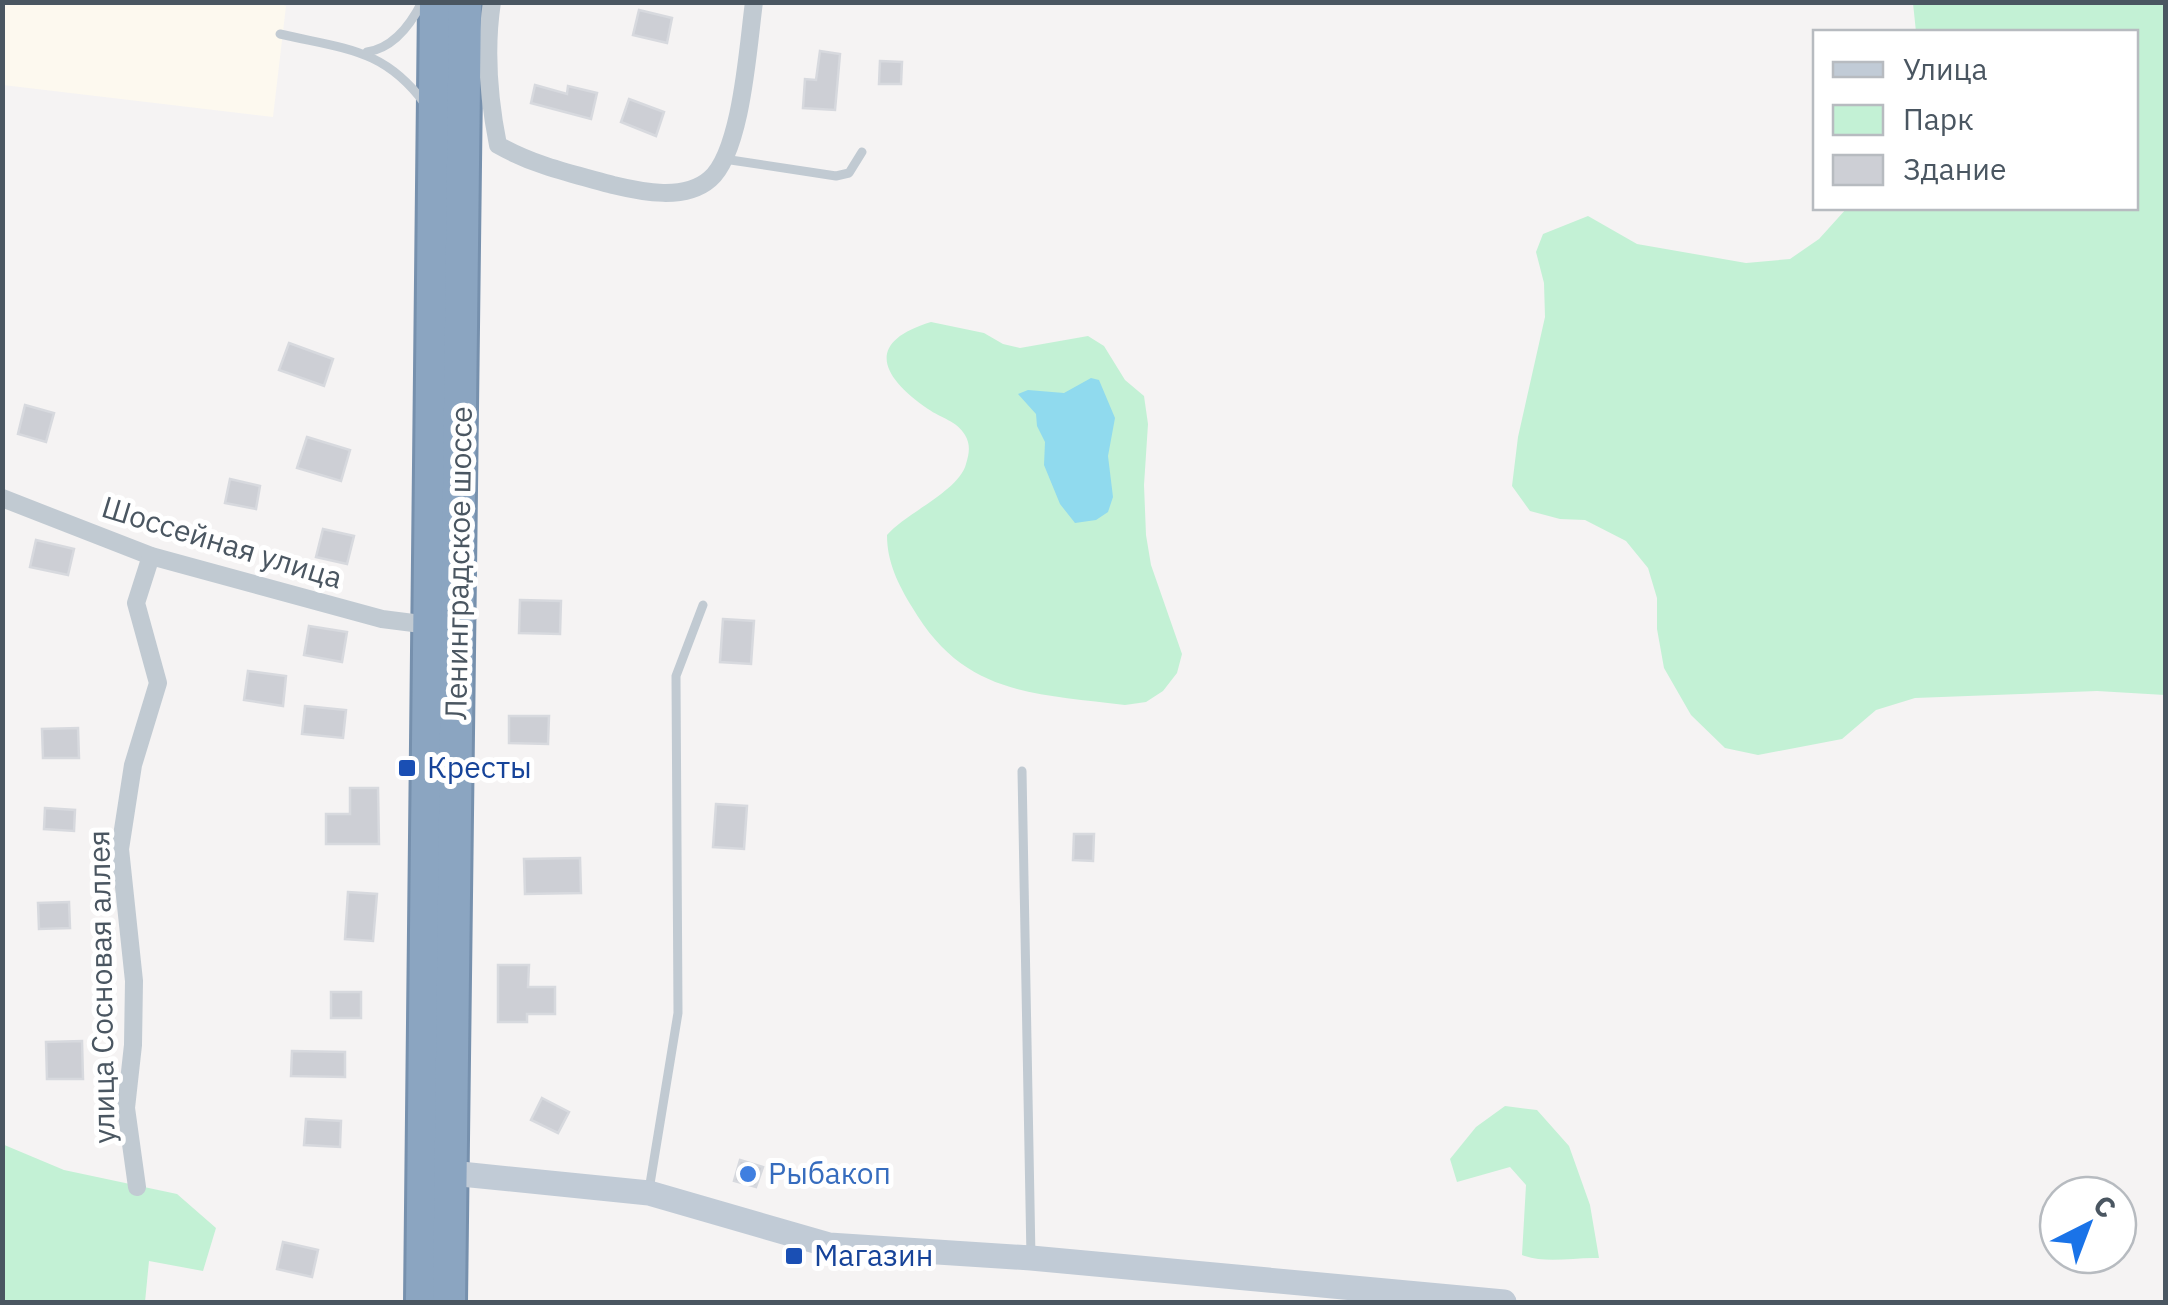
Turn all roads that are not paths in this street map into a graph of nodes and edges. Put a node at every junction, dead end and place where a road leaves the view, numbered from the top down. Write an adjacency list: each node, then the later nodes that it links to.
1 (422, 2): 7 (lane)
2 (436, 2): 8 (highway, Ленинградское шоссе)
3 (492, 2): 5 (street)
4 (754, 2): 10 (street)
5 (473, 18): 10 (street); 16 (highway, Ленинградское шоссе)
6 (280, 34): 7 (lane)
7 (362, 53): 8 (lane)
8 (434, 120): 14 (highway, Ленинградское шоссе)
9 (862, 152): 10 (lane)
10 (724, 159)
11 (2, 498): 12 (street, Шоссейная улица)
12 (151, 556): 14 (street, Шоссейная улица); 17 (street, улица Сосновая аллея)
13 (703, 606): 18 (lane)
14 (429, 625): 20 (highway, Ленинградское шоссе)
15 (1022, 770): 19 (lane)
16 (451, 1172): 18 (street); 21 (highway, Ленинградское шоссе)
17 (137, 1187)
18 (649, 1194): 19 (street)
19 (1031, 1258): 22 (street)
20 (422, 1302)
21 (449, 1302)
22 (1504, 1302)

